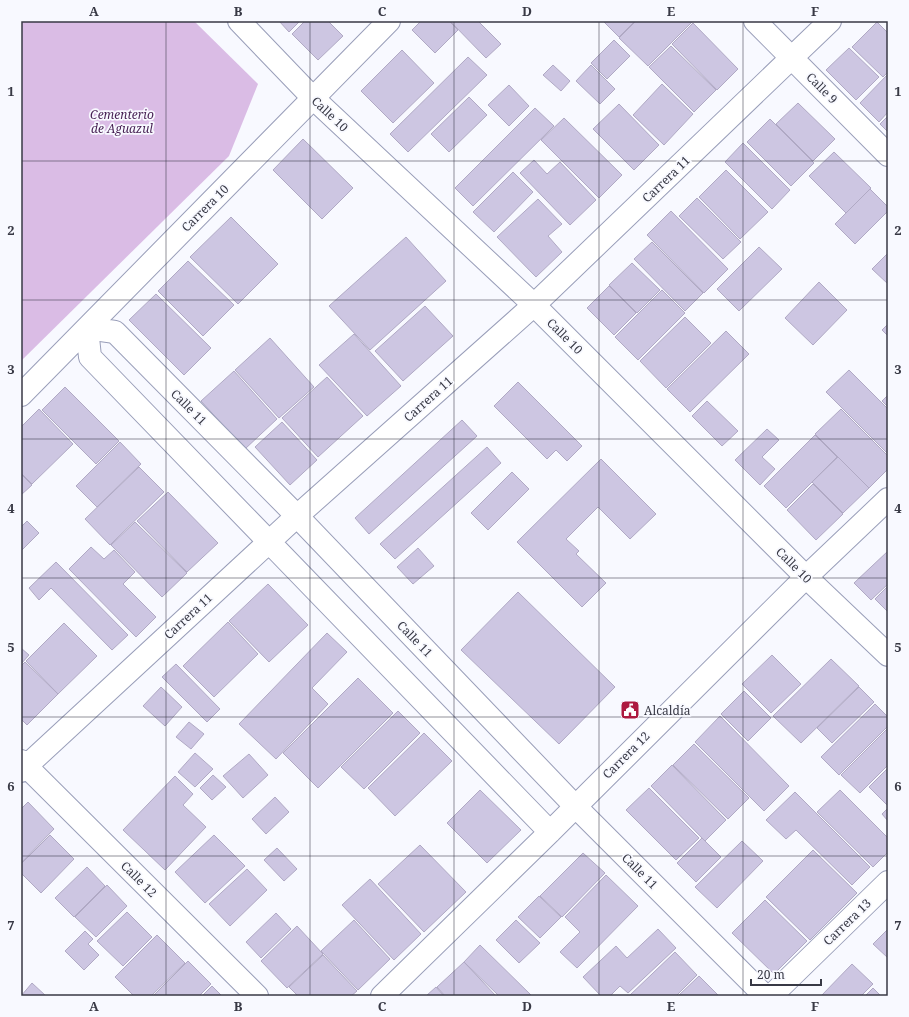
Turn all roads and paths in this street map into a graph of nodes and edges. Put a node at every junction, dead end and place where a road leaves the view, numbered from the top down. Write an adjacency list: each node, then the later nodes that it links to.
1 (239, 21): 6 (street, Calle 10)
2 (389, 21): 6 (street, Carrera 10)
3 (755, 21): 5 (street, Calle 9)
4 (830, 21): 5 (street, Carrera 11)
5 (792, 58): 7 (street, Calle 9); 8 (street, Carrera 11)
6 (313, 98): 8 (street, Calle 10); 9 (street, Carrera 10)
7 (888, 155)
8 (534, 305): 12 (street, Carrera 11); 14 (street, Calle 10)
9 (87, 328): 10 (street, Carrera 10); 12 (street, Calle 11); 13 (street)
10 (21, 395)
11 (888, 499): 14 (street, Carrera 12)
12 (297, 516): 13 (street, Carrera 11); 17 (street, Calle 11)
13 (269, 541): 16 (street, Carrera 11); 18 (street)
14 (806, 577): 15 (street, Calle 10); 17 (street, Carrera 12)
15 (888, 655)
16 (23, 766): 20 (street, Calle 12)
17 (575, 806): 18 (street, Carrera 12); 22 (street, Calle 11)
18 (550, 832): 21 (street, Carrera 12)
19 (888, 882): 23 (street, Carrera 13)
20 (257, 996)
21 (382, 996)
22 (765, 996)
23 (771, 996)

